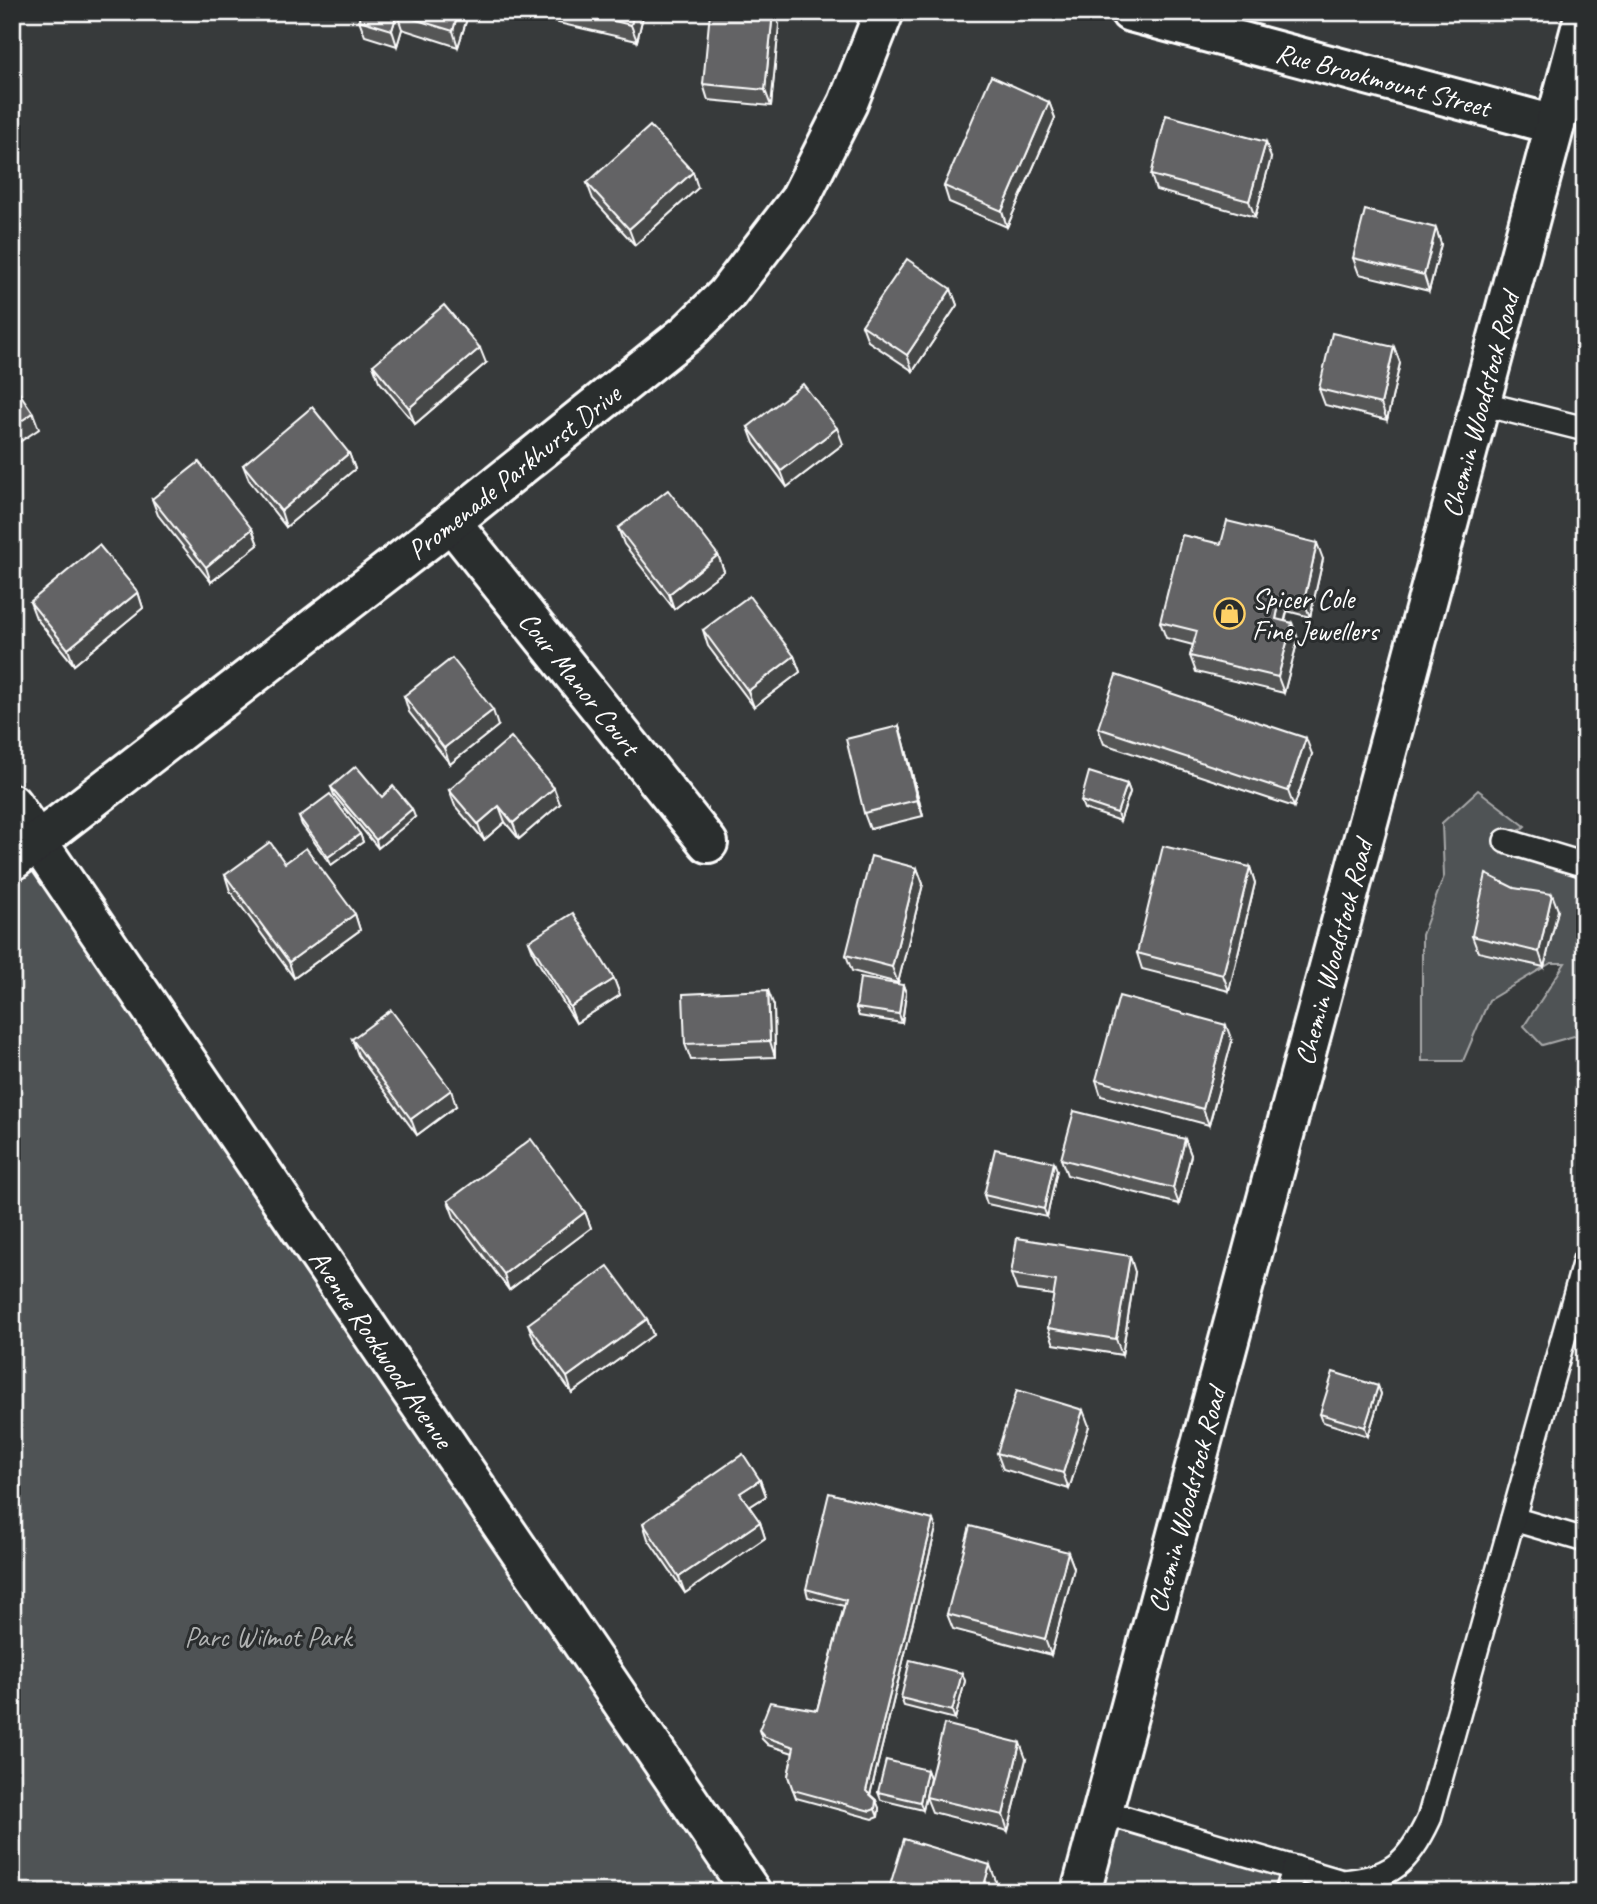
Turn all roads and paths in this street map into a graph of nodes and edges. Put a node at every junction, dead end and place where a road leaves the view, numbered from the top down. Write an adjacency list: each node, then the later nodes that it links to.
1 (884, 12): 7 (street, Promenade Parkhurst Drive)
2 (1130, 12): 4 (street, Rue Brookmount Street)
3 (1585, 13): 4 (street, Chemin Woodstock Road)
4 (1555, 125): 5 (street, Chemin Woodstock Road)
5 (1480, 402): 6 (lane); 16 (street, Chemin Woodstock Road)
6 (1585, 429)
7 (451, 522): 10 (street, Cour Manor Court); 11 (street, Promenade Parkhurst Drive)
8 (12, 804): 11 (street, Avenue Rookwood Avenue)
9 (1506, 841): 12 (lane)
10 (708, 843)
11 (25, 851): 19 (street, Avenue Rookwood Avenue)
12 (1585, 865)
13 (1585, 1260): 14 (lane)
14 (1513, 1519): 15 (lane); 18 (lane)
15 (1585, 1540)
16 (1103, 1812): 17 (lane); 20 (street, Chemin Woodstock Road)
17 (1295, 1868): 18 (lane); 21 (lane)
18 (1342, 1882): 22 (lane)
19 (751, 1892)
20 (1081, 1892)
21 (1287, 1892)
22 (1378, 1892)

